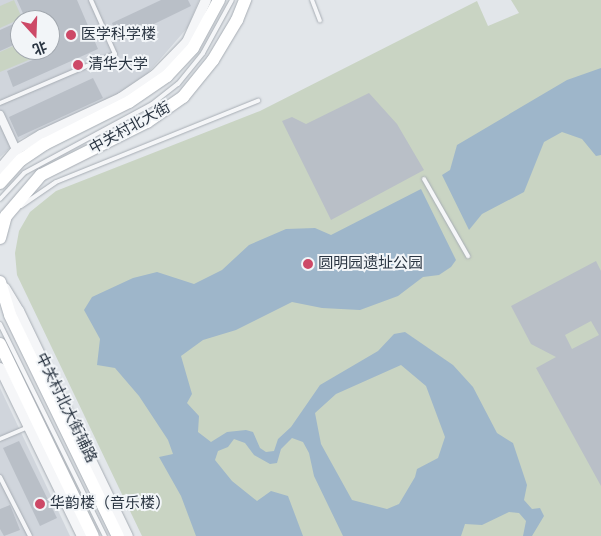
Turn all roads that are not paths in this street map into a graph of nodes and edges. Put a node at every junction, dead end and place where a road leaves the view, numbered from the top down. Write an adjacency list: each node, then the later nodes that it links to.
1 (91, 0): 9 (lane)
2 (206, 0): 11 (street)
3 (219, 0): 11 (main road, 中关村北大街)
4 (232, 0): 15 (lane, 中关村北大街)
5 (245, 0): 16 (main road, 中关村北大街)
6 (312, 0): 7 (lane)
7 (320, 21)
8 (258, 101): 16 (lane)
9 (0, 103)
10 (0, 115): 11 (street)
11 (19, 155): 12 (street); 14 (main road, 中关村北大街)
12 (0, 170)
13 (424, 180): 18 (lane)
14 (0, 183)
15 (0, 199)
16 (6, 216): 17 (main road, 中关村北大街)
17 (0, 238)
18 (468, 256)
19 (0, 282): 32 (main road); 33 (street, 中关村北大街辅路)
20 (0, 324): 31 (lane)
21 (0, 344): 23 (main road)
22 (0, 368): 23 (street)
23 (34, 424): 24 (lane); 29 (street); 30 (main road)
24 (0, 439)
25 (0, 477): 26 (lane)
26 (7, 490): 27 (lane); 28 (lane)
27 (0, 493)
28 (30, 536)
29 (82, 536)
30 (93, 536)
31 (105, 536)
32 (118, 536)
33 (128, 536)

